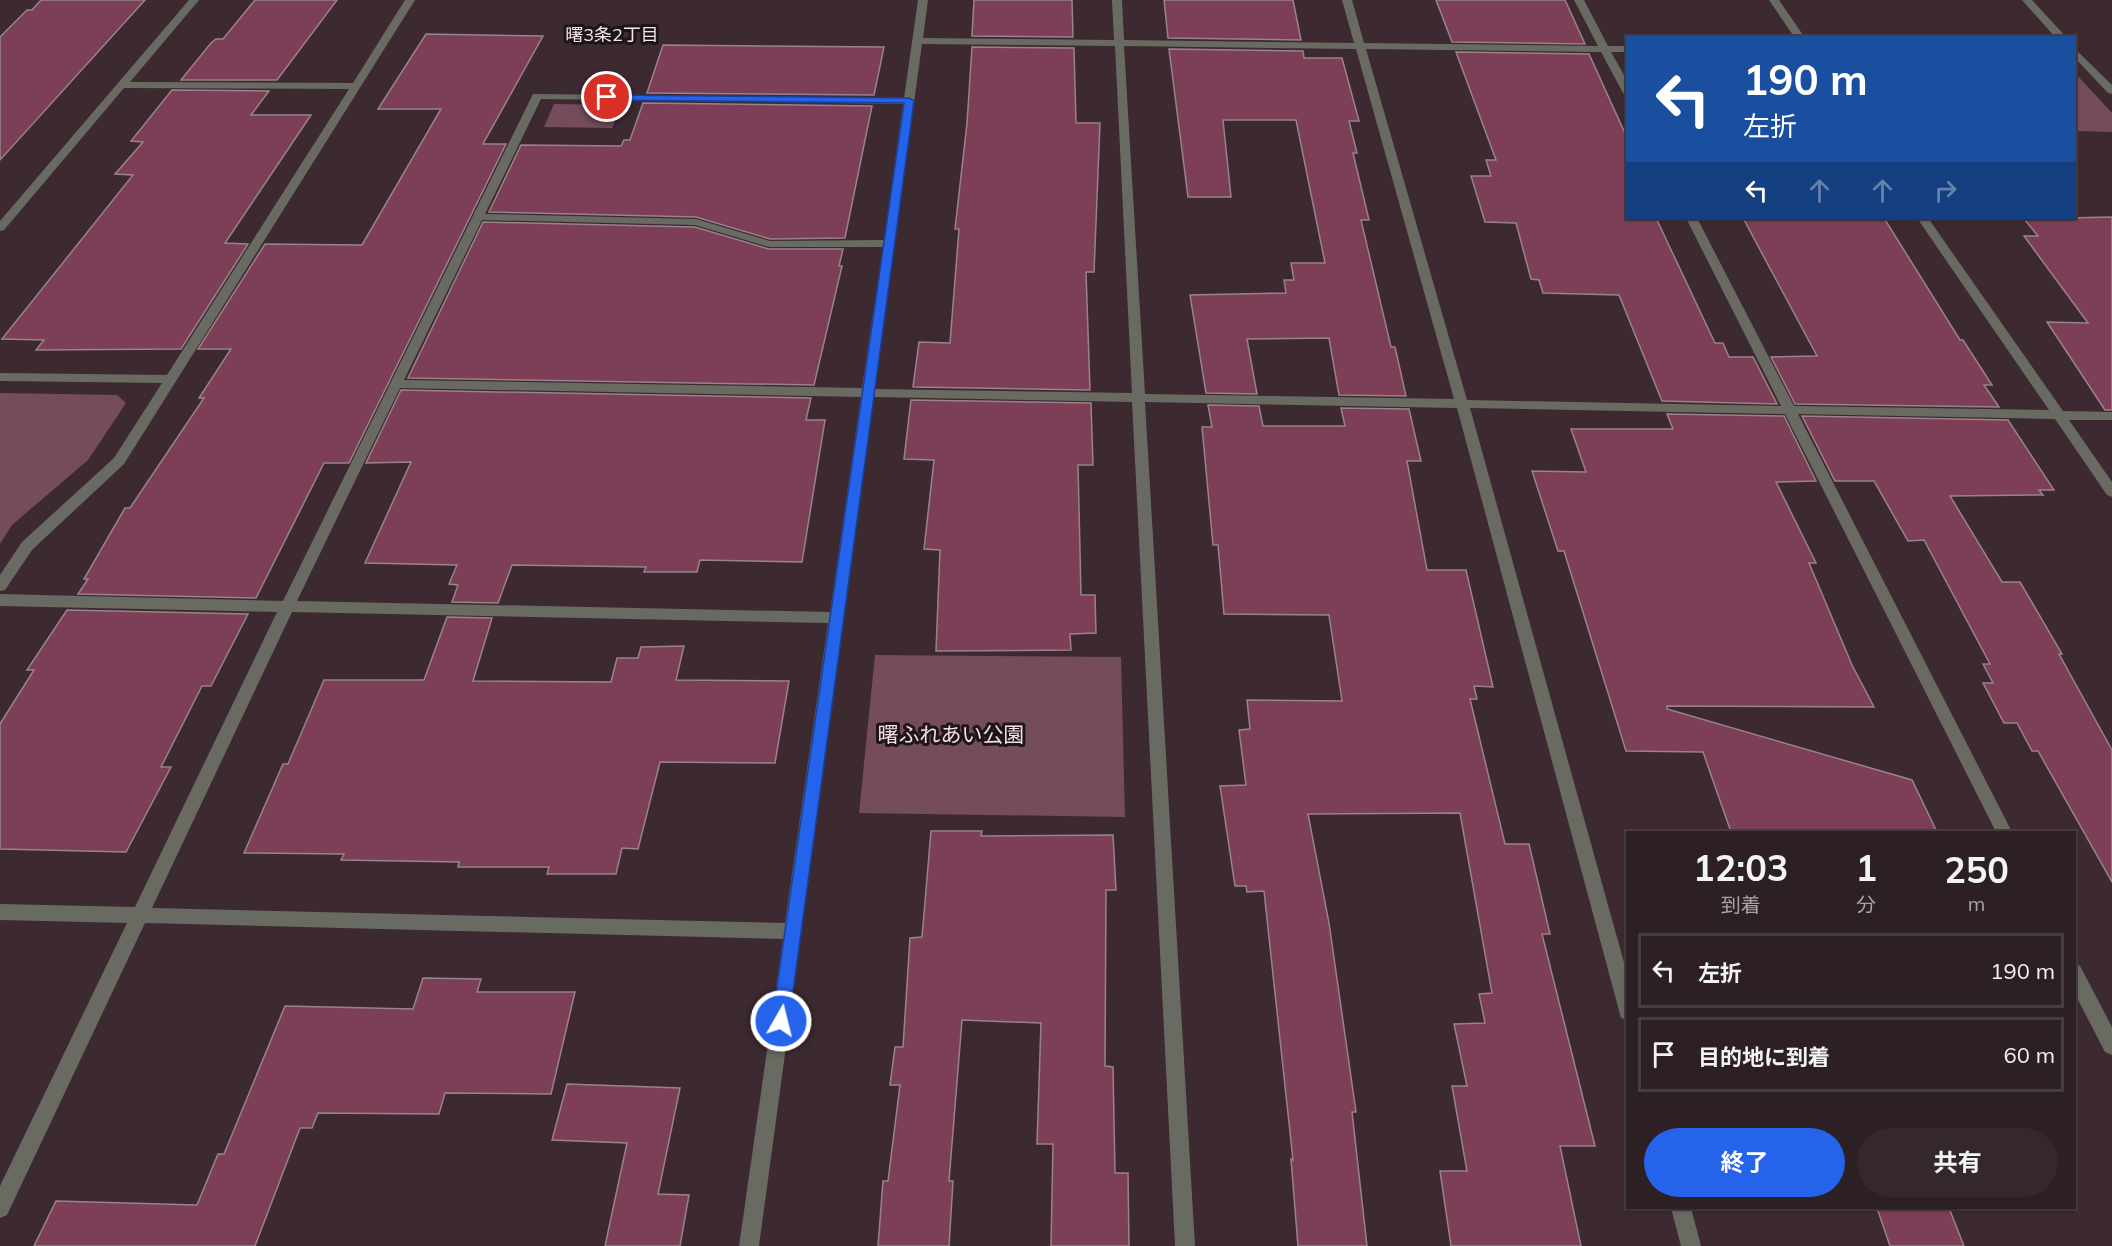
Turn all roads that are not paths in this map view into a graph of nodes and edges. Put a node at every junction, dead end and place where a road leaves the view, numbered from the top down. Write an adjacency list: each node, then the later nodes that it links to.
1 (194, 0): 17 (street)
2 (410, 0): 18 (street)
3 (924, 0): 11 (street)
4 (1117, 0): 12 (street)
5 (1347, 0): 13 (street)
6 (1579, 0): 14 (street)
7 (1774, 0): 9 (street)
8 (2027, 0): 10 (street)
9 (1799, 36)
10 (2060, 36)
11 (918, 41): 12 (street); 21 (street)
12 (1119, 43): 13 (street); 31 (street)
13 (1358, 45): 14 (street); 32 (street)
14 (1605, 49): 15 (street); 19 (street)
15 (1626, 49)
16 (2076, 53): 20 (street)
17 (122, 85): 18 (street); 25 (street)
18 (356, 86): 28 (street)
19 (1626, 89)
20 (2112, 91)
21 (909, 101): 22 (street); 26 (street)
22 (478, 217): 26 (street); 29 (street)
23 (1693, 219): 33 (street)
24 (1924, 219): 34 (street)
25 (0, 228)
26 (889, 243): 30 (street)
27 (0, 377): 28 (street)
28 (171, 379): 37 (street)
29 (396, 384): 30 (street); 39 (street)
30 (869, 392): 31 (street); 40 (street)
31 (1139, 398): 32 (street); 51 (street)
32 (1462, 404): 33 (street); 46 (street)
33 (1791, 410): 34 (street); 41 (street)
34 (2059, 414): 35 (street); 36 (street)
35 (2112, 416)
36 (2112, 492)
37 (0, 586)
38 (0, 600): 39 (street)
39 (287, 607): 40 (street); 43 (street)
40 (838, 618): 44 (street)
41 (2003, 831)
42 (0, 912): 43 (street)
43 (139, 915): 44 (street); 48 (street)
44 (793, 931): 50 (street)
45 (2076, 976): 47 (street)
46 (1626, 1005)
47 (2112, 1046)
48 (0, 1208)
49 (1681, 1209): 52 (street)
50 (749, 1246)
51 (1185, 1246)
52 (1691, 1246)

